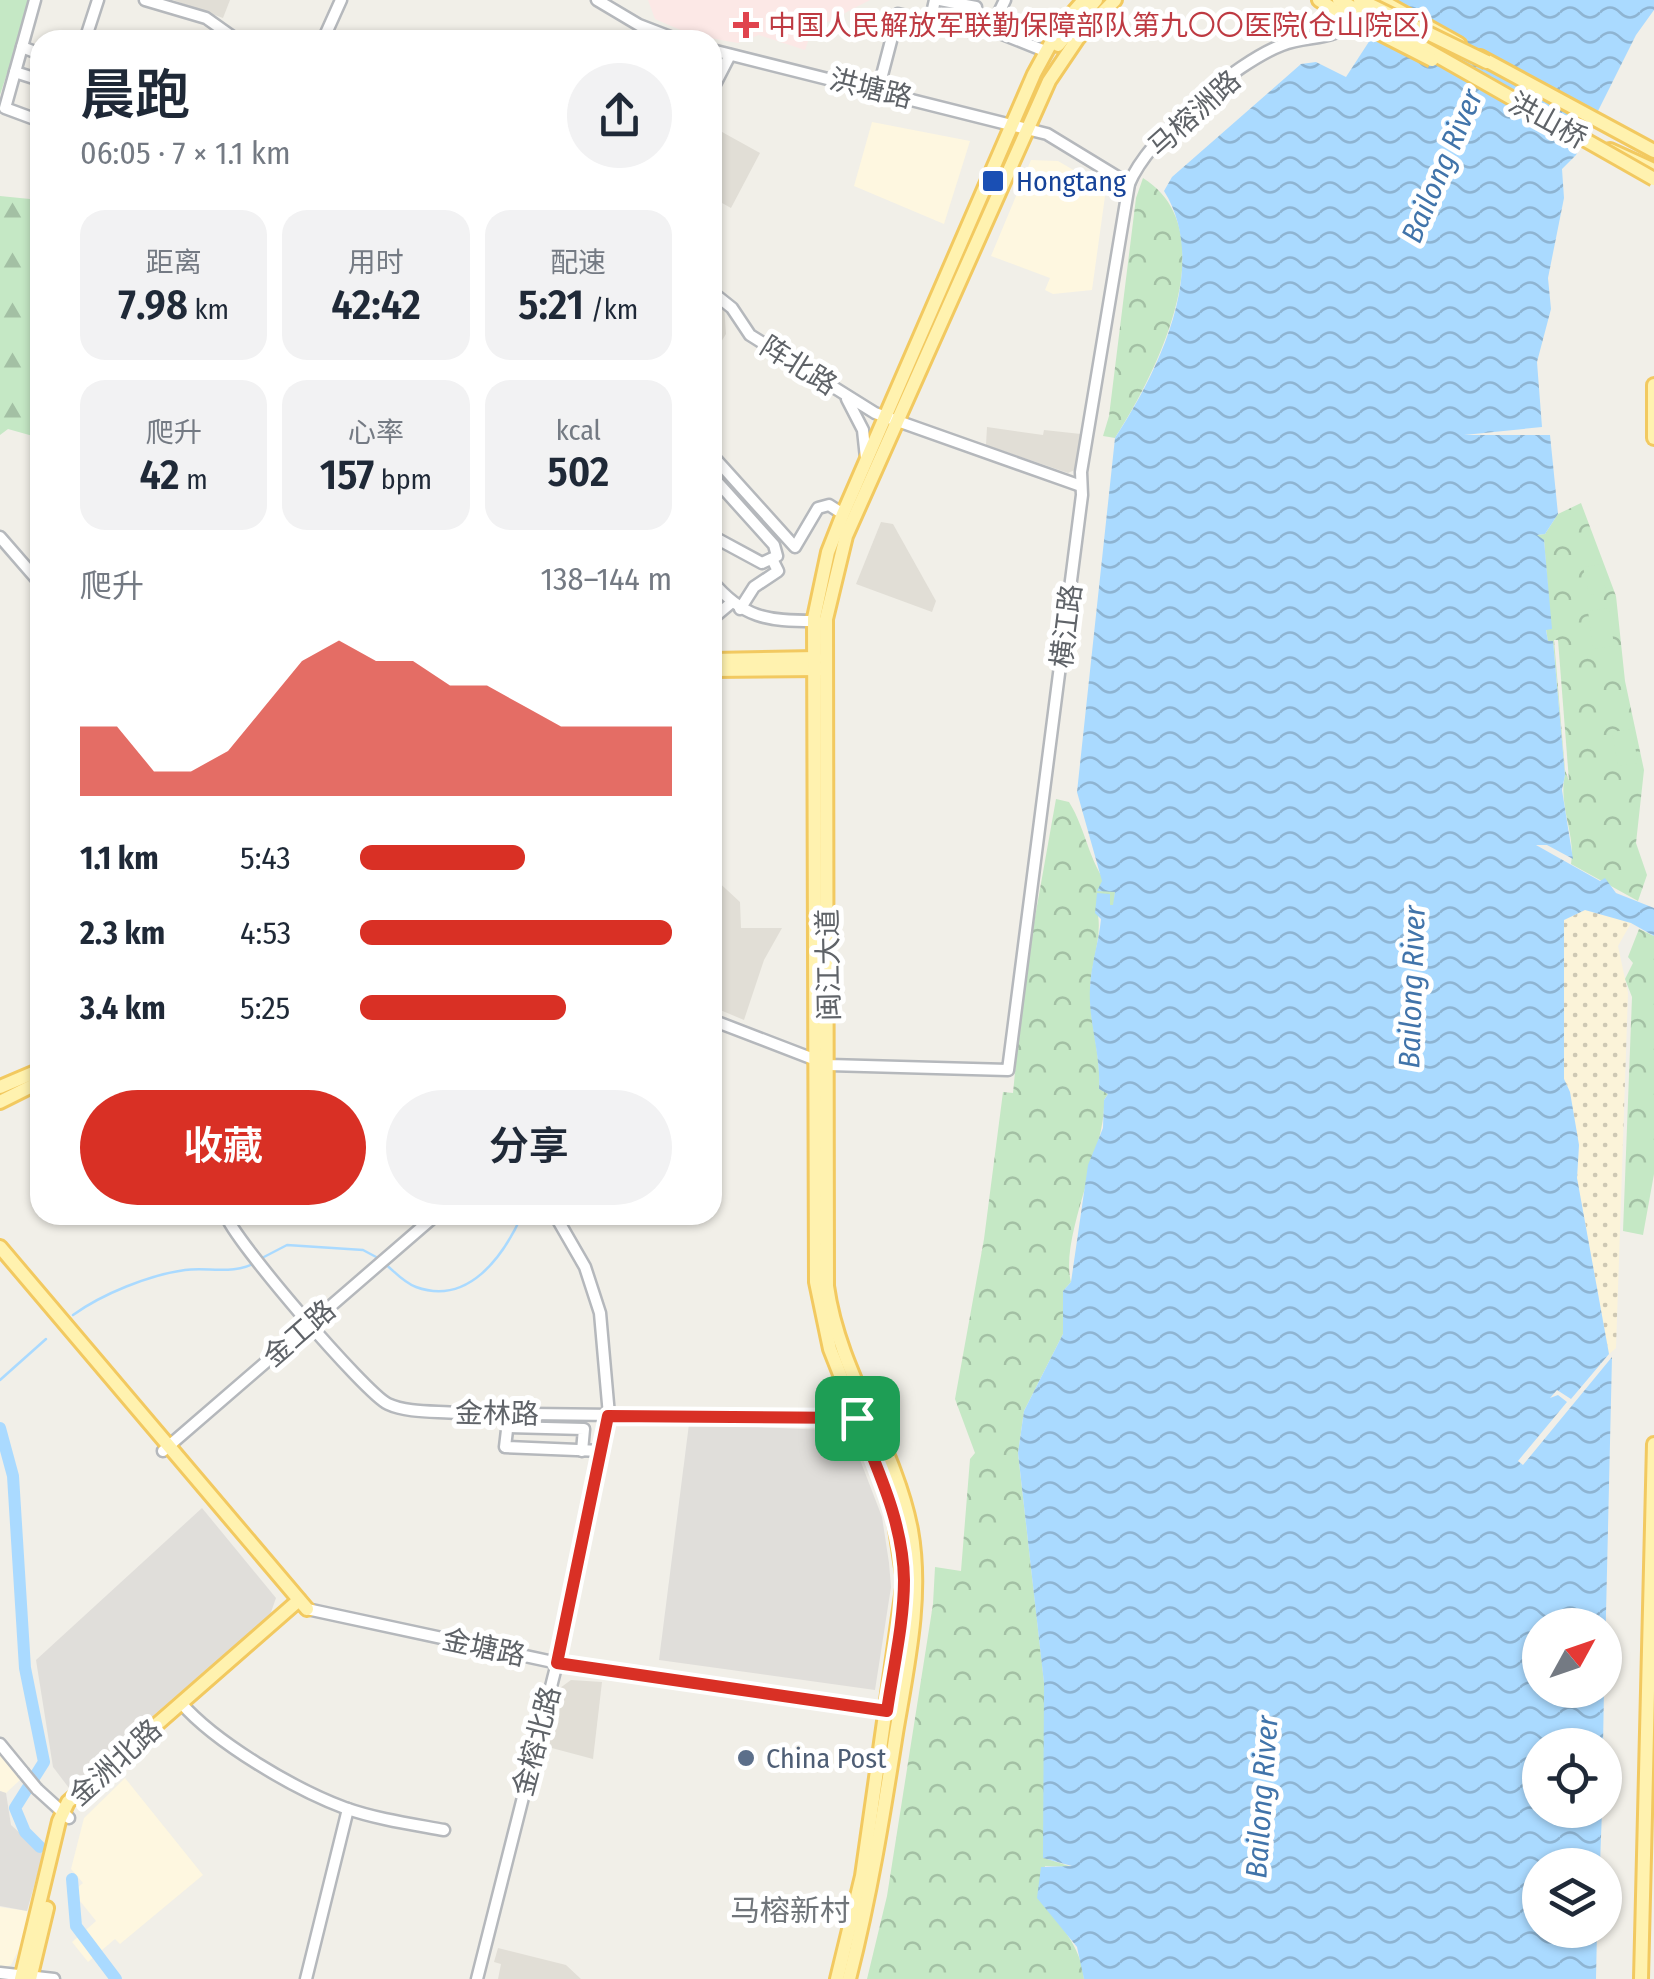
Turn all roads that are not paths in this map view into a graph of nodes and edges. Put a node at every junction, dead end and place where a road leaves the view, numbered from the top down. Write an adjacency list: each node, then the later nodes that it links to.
1 (35, 0): 23 (street)
2 (96, 0): 19 (street)
3 (145, 0): 20 (street)
4 (341, 0): 21 (street)
5 (597, 0): 22 (street)
6 (938, 0): 16 (street); 17 (street)
7 (1005, 0): 18 (street)
8 (1084, 0): 25 (main road)
9 (1100, 0): 33 (main road); 34 (main road)
10 (1115, 0): 33 (main road, 闽江大道)
11 (1319, 0): 15 (main road, 洪山桥)
12 (1360, 0): 28 (main road, bridge)
13 (1371, 0): 42 (street, 马榕洲路)
14 (1380, 0): 28 (main road, 洪山桥, bridge)
15 (1338, 5): 38 (main road, 洪山桥, bridge)
16 (930, 22): 17 (street); 32 (street)
17 (972, 22): 18 (street)
18 (992, 29): 25 (street)
19 (86, 30)
20 (222, 30)
21 (328, 30)
22 (652, 30)
23 (22, 47): 24 (street); 30 (street)
24 (30, 50)
25 (1045, 51): 34 (main road)
26 (722, 53): 27 (street, 洪塘路)
27 (730, 55): 29 (street); 36 (street, 洪塘路)
28 (1487, 62): 39 (main road, 洪山桥)
29 (722, 71)
30 (15, 72): 31 (street); 35 (street)
31 (30, 77)
32 (881, 79)
33 (1049, 81): 37 (main road, 闽江大道)
34 (1026, 92): 36 (main road, 闽江大道)
35 (30, 117)
36 (1013, 124): 37 (street, 洪塘路); 46 (main road, 闽江大道)
37 (1028, 129): 42 (street, 洪塘路); 46 (main road, 闽江大道)
38 (1594, 145): 40 (main road, bridge); 41 (main road, 洪山桥, bridge)
39 (1654, 151)
40 (1654, 170)
41 (1654, 179)
42 (1129, 184): 50 (street, 横江路)
43 (722, 300): 45 (street, 阵北路)
44 (1654, 385): 47 (main road)
45 (840, 391): 46 (street, 阵北路); 48 (street)
46 (892, 421): 48 (main road, 闽江大道); 50 (street, 阵北路); 62 (main road, 闽江大道)
47 (1654, 438)
48 (866, 462): 52 (main road, 闽江大道)
49 (722, 466): 52 (street)
50 (1080, 486): 65 (street, 横江路)
51 (722, 487): 55 (street)
52 (843, 514): 60 (main road, 闽江大道)
53 (0, 537): 56 (street)
54 (722, 542): 55 (street)
55 (774, 560): 58 (street)
56 (30, 572)
57 (722, 592): 58 (street)
58 (735, 606): 59 (street); 60 (street)
59 (722, 613)
60 (814, 621): 62 (main road, 闽江大道)
61 (722, 660): 62 (main road)
62 (818, 664): 63 (main road); 65 (main road, 闽江大道)
63 (722, 669)
64 (722, 1024): 65 (street)
65 (824, 1063): 78 (main road, 闽江大道); 87 (main road, 闽江大道)
66 (30, 1074): 67 (main road)
67 (0, 1087)
68 (30, 1087): 69 (main road)
69 (0, 1102)
70 (232, 1225): 75 (street, 金林路)
71 (424, 1225): 75 (street, 金工路)
72 (561, 1225): 77 (street, 金榕北路)
73 (0, 1247): 81 (main road)
74 (0, 1258): 81 (main road)
75 (311, 1323): 76 (street, 金林路); 81 (street, 金工路)
76 (508, 1414): 77 (street, 金林路); 79 (street)
77 (608, 1416): 78 (street, 金林路); 83 (street, 金榕北路)
78 (857, 1418): 87 (main road, 闽江大道)
79 (507, 1426): 82 (street); 82 (street)
80 (1654, 1444): 99 (main road)
81 (166, 1449): 84 (main road)
82 (582, 1450): 83 (street)
83 (601, 1452): 85 (street, 金榕北路)
84 (302, 1605): 85 (street, 金塘路); 86 (main road, 金洲北路)
85 (557, 1663): 87 (street, 金塘路); 96 (street, 金榕北路)
86 (183, 1705): 89 (street); 90 (main road, 金洲北路)
87 (893, 1712): 97 (main road, 闽江大道); 98 (main road, 闽江大道)
88 (0, 1744): 90 (street, bridge)
89 (348, 1809): 91 (street); 95 (street)
90 (65, 1816): 93 (main road, 金洲北路)
91 (444, 1830)
92 (0, 1973): 93 (street)
93 (26, 1977): 94 (street)
94 (54, 1979)
95 (306, 1979)
96 (477, 1979)
97 (837, 1979)
98 (850, 1979)
99 (1641, 1979)

